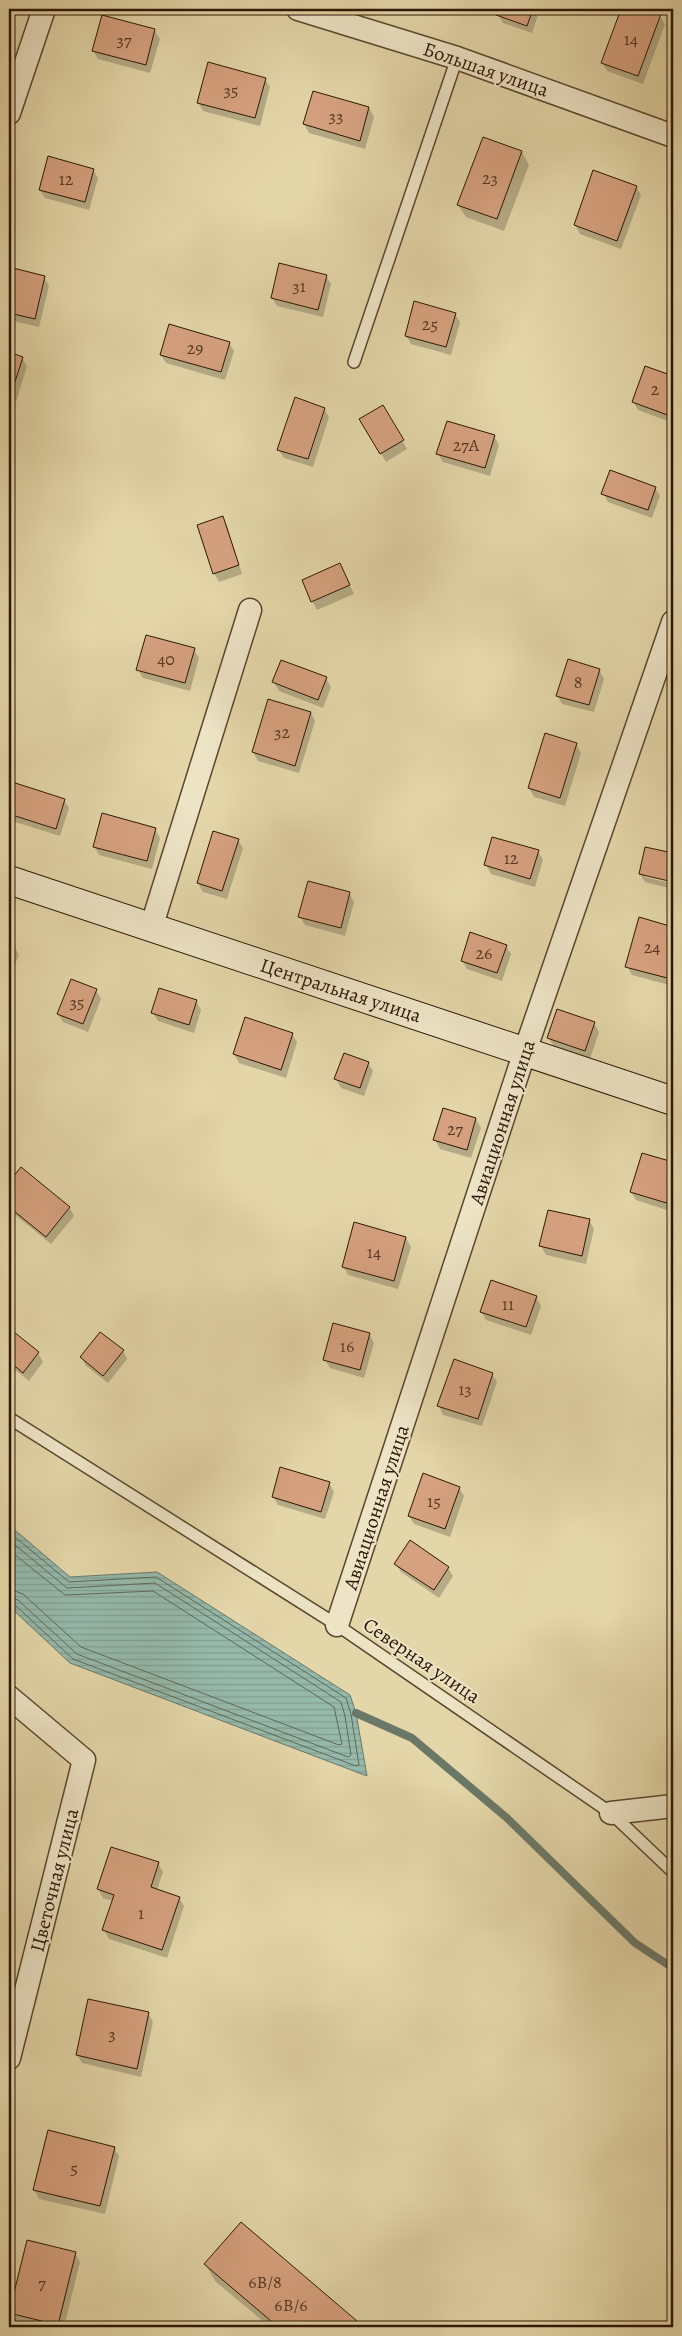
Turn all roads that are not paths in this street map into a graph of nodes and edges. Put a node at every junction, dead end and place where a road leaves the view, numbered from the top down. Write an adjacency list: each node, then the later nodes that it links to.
1 (44, 9): 4 (street)
2 (298, 9): 3 (street, Большая улица)
3 (457, 58): 5 (street, Большая улица); 6 (lane)
4 (9, 113)
5 (673, 136)
6 (354, 362)
7 (250, 610): 10 (street)
8 (673, 622): 11 (street, Авиационная улица)
9 (9, 880): 10 (street, Центральная улица)
10 (150, 928): 11 (street, Центральная улица)
11 (524, 1051): 12 (street, Центральная улица); 14 (street, Авиационная улица)
12 (673, 1101)
13 (9, 1418): 14 (lane, Северная улица)
14 (337, 1625): 17 (lane, Северная улица)
15 (9, 1697): 19 (street, Цветочная улица)
16 (673, 1806): 17 (street)
17 (611, 1813): 18 (lane, Северная улица)
18 (673, 1872)
19 (9, 2058)

